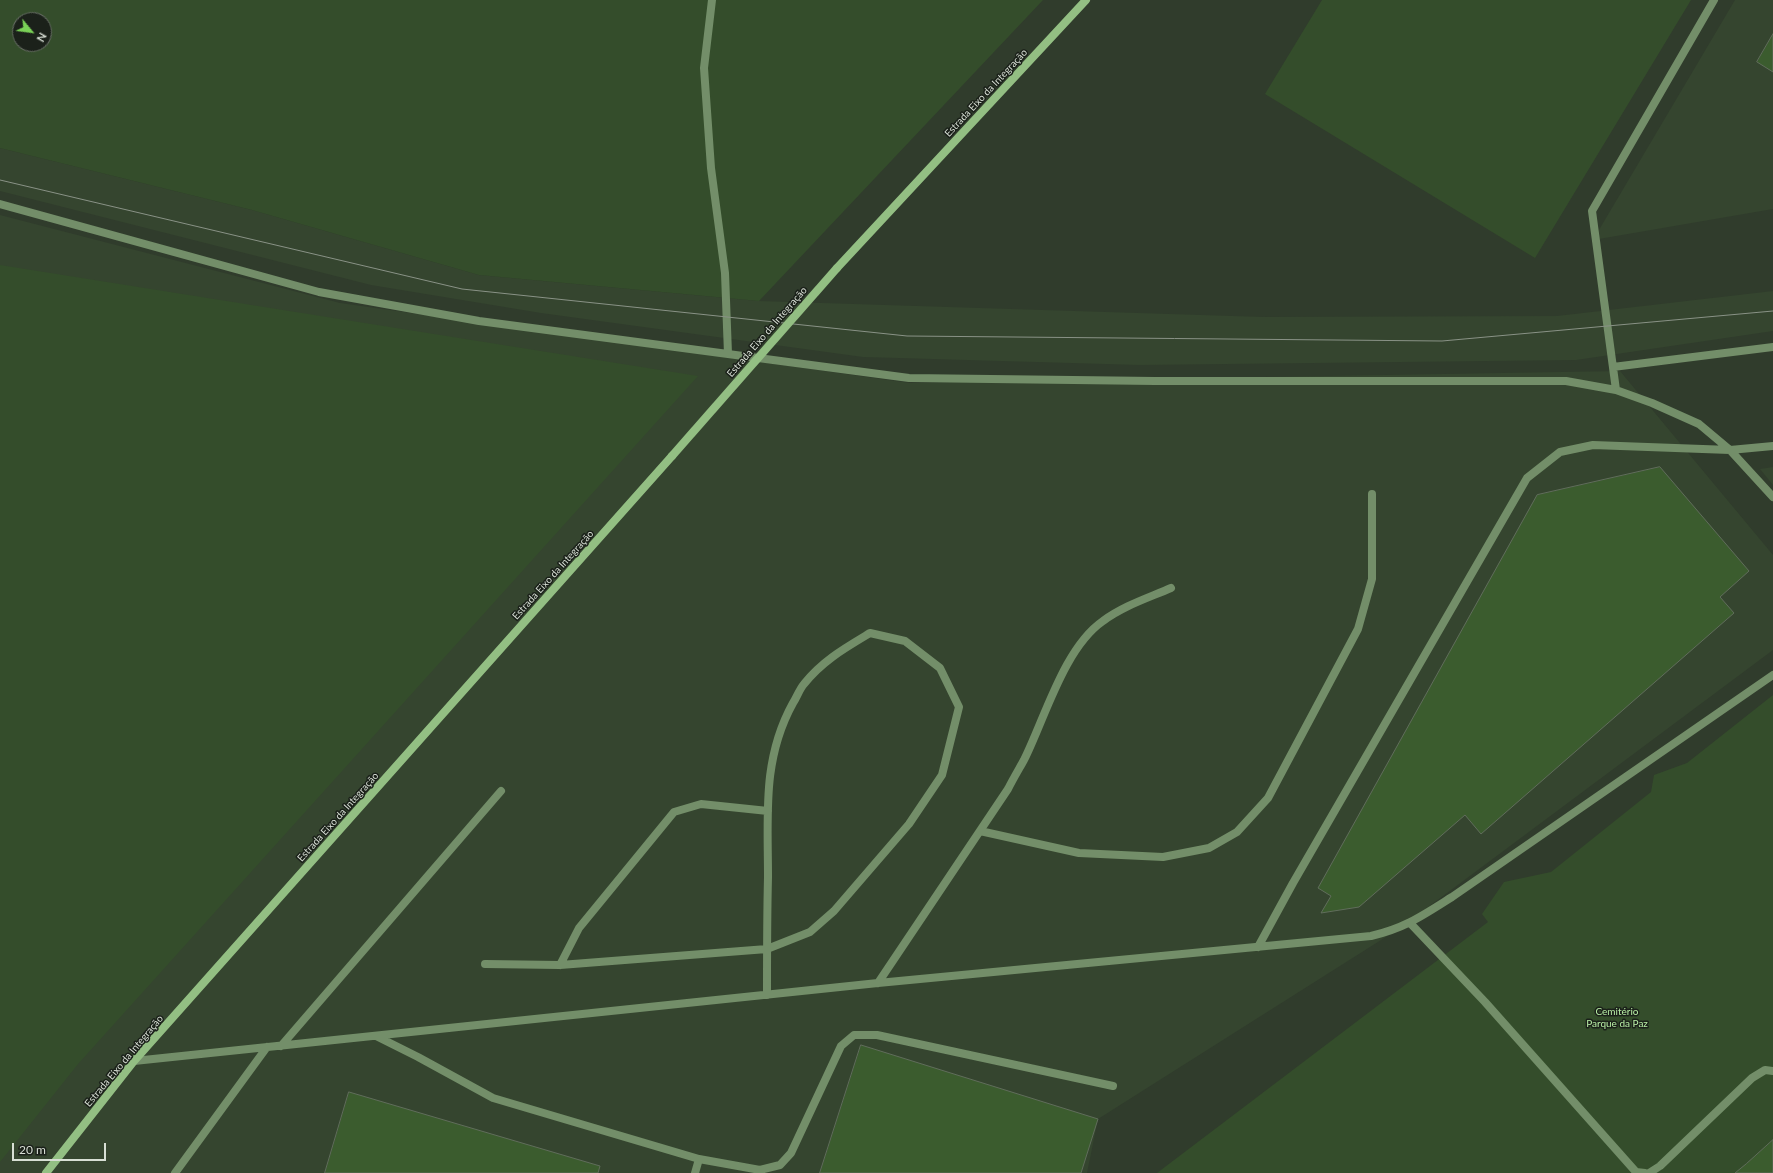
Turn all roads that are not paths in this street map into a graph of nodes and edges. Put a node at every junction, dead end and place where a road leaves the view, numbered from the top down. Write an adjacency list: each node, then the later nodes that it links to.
1 (712, 0): 6 (lane)
2 (1086, 0): 28 (main road, Estrada Eixo da Integração, bridge)
3 (1714, 0): 7 (lane)
4 (0, 204): 6 (lane)
5 (1773, 347): 7 (lane)
6 (728, 354): 8 (lane)
7 (1613, 367): 8 (lane)
8 (1616, 390): 10 (lane)
9 (1773, 446): 10 (lane)
10 (1730, 450): 12 (lane); 19 (lane)
11 (1372, 494): 17 (lane)
12 (1773, 497)
13 (1171, 588): 17 (lane)
14 (1773, 675): 18 (lane)
15 (501, 791): 26 (lane)
16 (768, 811): 20 (lane); 20 (lane); 22 (lane)
17 (980, 831): 23 (lane)
18 (1411, 924): 19 (lane); 35 (lane)
19 (1258, 947): 23 (lane)
20 (767, 949): 22 (lane); 24 (lane)
21 (486, 964): 22 (lane)
22 (560, 966)
23 (878, 983): 24 (lane)
24 (767, 995): 25 (lane)
25 (376, 1036): 26 (lane); 31 (lane)
26 (281, 1046): 27 (lane)
27 (267, 1047): 28 (lane); 33 (lane)
28 (134, 1061): 32 (main road, Estrada Eixo da Integração)
29 (1773, 1071): 36 (lane)
30 (1113, 1086): 31 (lane)
31 (698, 1159): 34 (lane)
32 (46, 1173)
33 (175, 1173)
34 (695, 1173)
35 (1645, 1173)
36 (1649, 1173)

